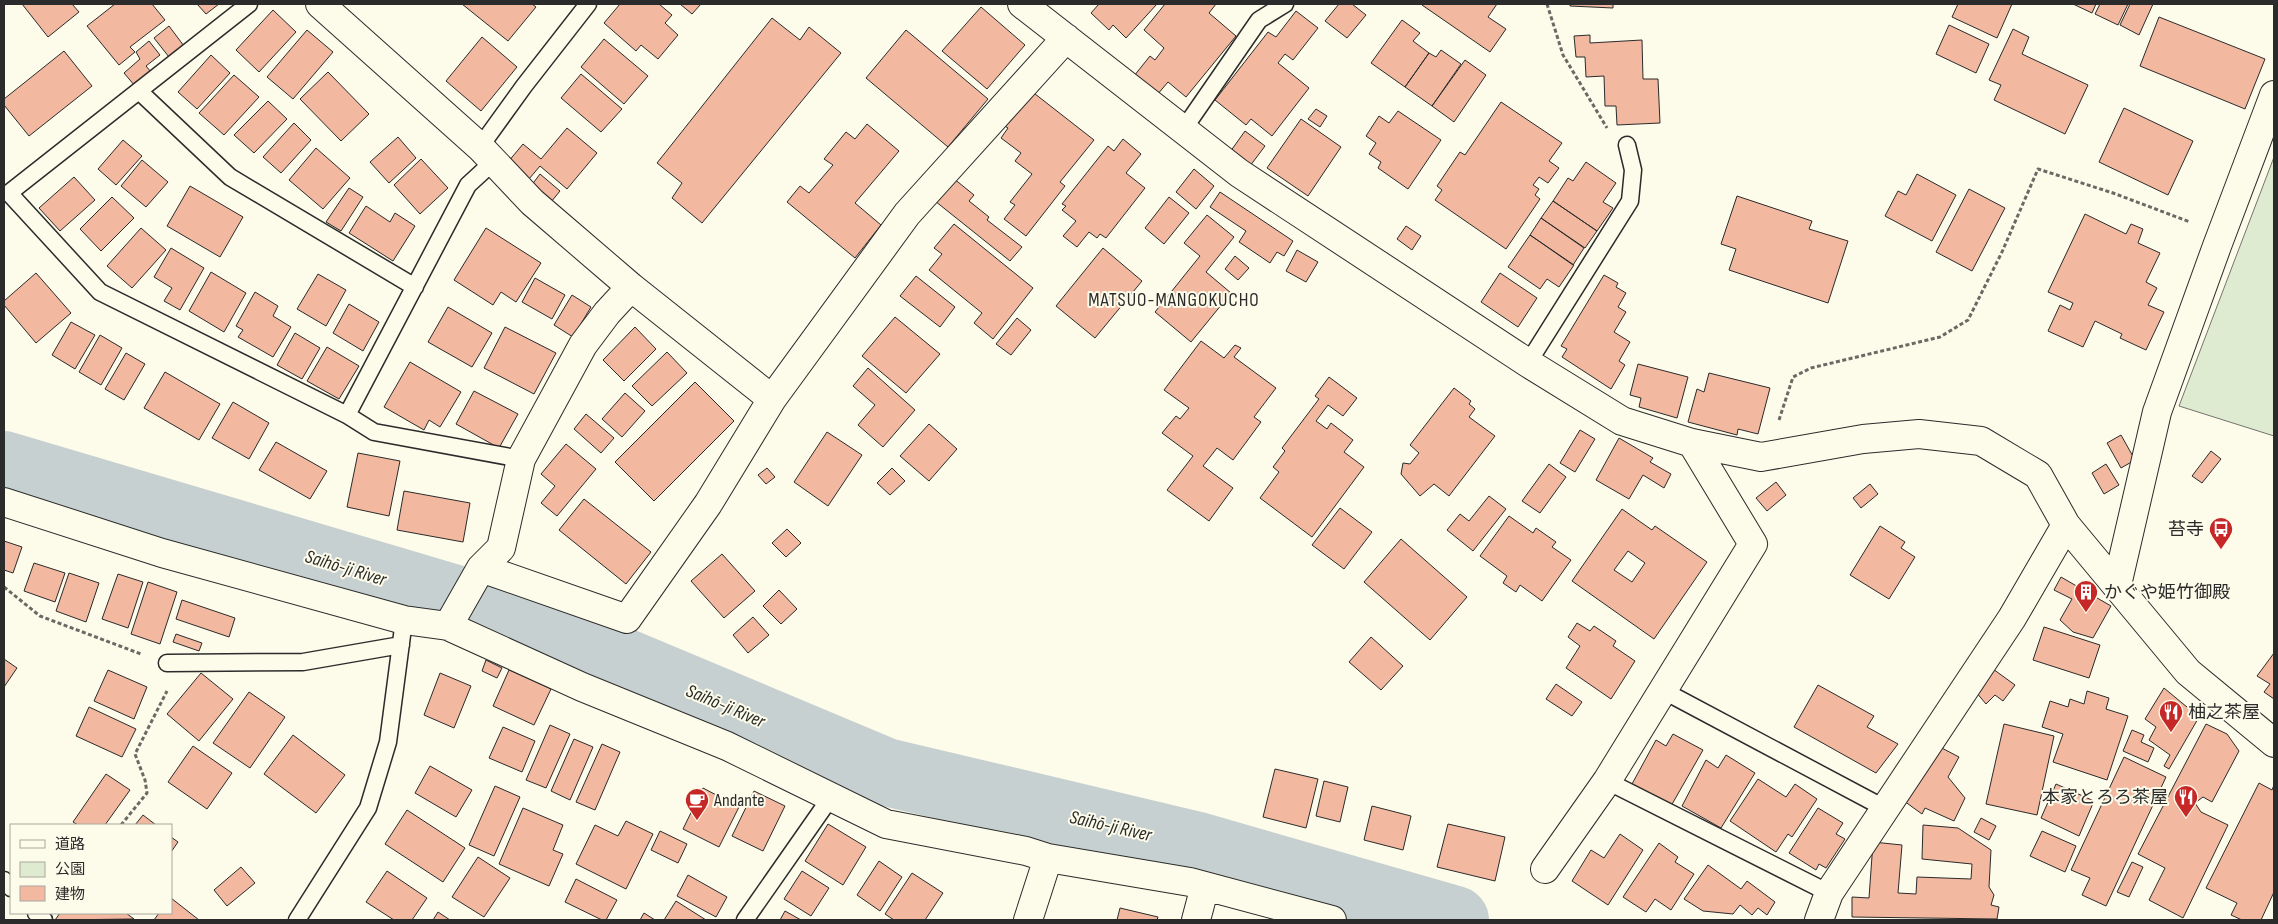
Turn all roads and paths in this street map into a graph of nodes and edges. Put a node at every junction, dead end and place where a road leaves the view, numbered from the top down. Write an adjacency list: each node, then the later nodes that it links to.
1 (249, 4): 8 (lane)
2 (320, 4): 12 (street)
3 (588, 4): 12 (lane)
4 (1022, 4): 7 (street)
5 (1284, 4): 10 (lane)
6 (1548, 4): 11 (path)
7 (1066, 38): 10 (street); 17 (street)
8 (140, 92): 14 (lane); 18 (lane)
9 (2274, 96): 13 (street)
10 (1183, 130): 16 (street)
11 (1627, 145): 16 (lane)
12 (487, 155): 14 (lane); 15 (street)
13 (2221, 234): 20 (path); 25 (street)
14 (415, 287): 18 (lane)
15 (631, 287): 17 (street); 21 (street)
16 (1528, 363): 19 (street)
17 (772, 399): 24 (street)
18 (347, 414): 21 (lane)
19 (1692, 442): 20 (street); 30 (street)
20 (1775, 454): 23 (street)
21 (520, 459): 24 (street)
22 (4, 502): 28 (street)
23 (2066, 525): 25 (street); 34 (street)
24 (481, 568): 27 (street)
25 (2117, 585): 31 (street)
26 (4, 587): 29 (path)
27 (448, 626): 28 (street); 33 (street)
28 (403, 632): 29 (lane); 40 (lane)
29 (167, 663): 35 (path)
30 (1664, 691): 32 (street); 34 (lane)
31 (2274, 743)
32 (1607, 780): 37 (street); 39 (lane)
33 (831, 796): 36 (street); 41 (lane)
34 (1886, 809): 39 (street)
35 (122, 824)
36 (1048, 858): 38 (street); 42 (street)
37 (1545, 869)
38 (1205, 886): 43 (street); 44 (street)
39 (1829, 893): 45 (street)
40 (297, 920)
41 (745, 920)
42 (1028, 920)
43 (1196, 920)
44 (1332, 920)
45 (1819, 920)

